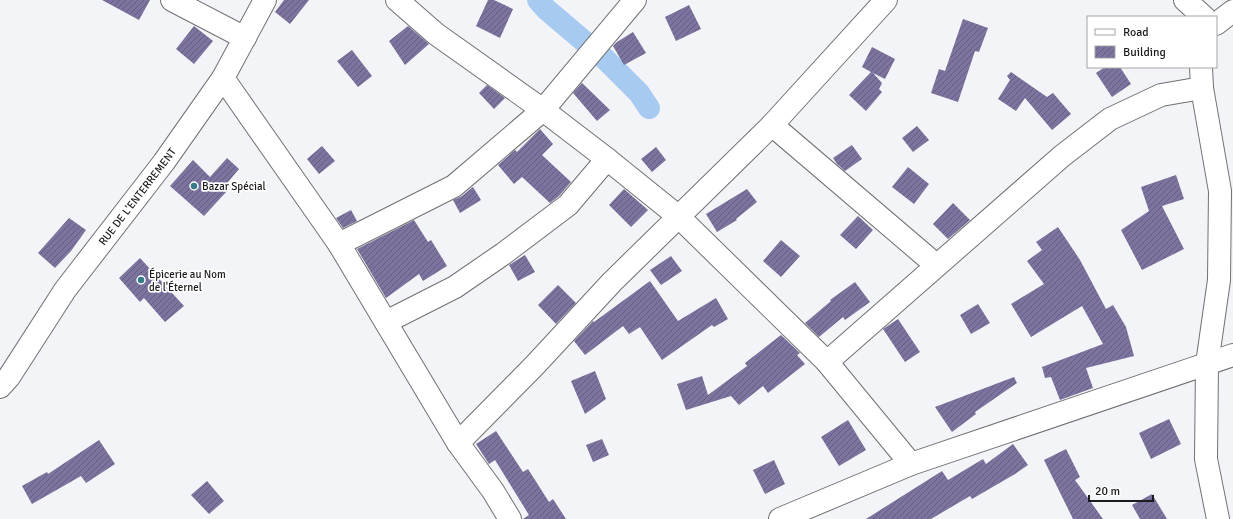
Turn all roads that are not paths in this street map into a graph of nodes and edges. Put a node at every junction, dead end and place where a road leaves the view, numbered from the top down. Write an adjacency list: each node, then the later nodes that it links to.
1 (172, 0): 10 (street)
2 (265, 0): 10 (street, RUE DE L'ENTERREMENT)
3 (397, 0): 13 (street)
4 (635, 0): 13 (street)
5 (886, 0): 14 (street)
6 (1185, 0): 8 (street)
7 (1233, 11): 9 (street)
8 (1203, 16)
9 (1217, 23)
10 (245, 38): 11 (street, RUE DE L'ENTERREMENT)
11 (223, 78): 18 (street); 24 (street, RUE DE L'ENTERREMENT)
12 (1202, 78): 16 (street); 19 (street)
13 (542, 110): 15 (street); 18 (street)
14 (772, 125): 17 (street); 19 (street)
15 (607, 159): 17 (street); 20 (street)
16 (1226, 187): 23 (street)
17 (679, 217): 22 (street); 25 (street)
18 (339, 244): 20 (street)
19 (936, 265): 22 (street)
20 (386, 322): 25 (street)
21 (1233, 355): 23 (street)
22 (827, 362): 26 (street)
23 (1207, 364): 26 (street); 29 (street)
24 (0, 387)
25 (458, 443): 27 (street)
26 (911, 464): 28 (street)
27 (510, 519)
28 (781, 519)
29 (1218, 519)

